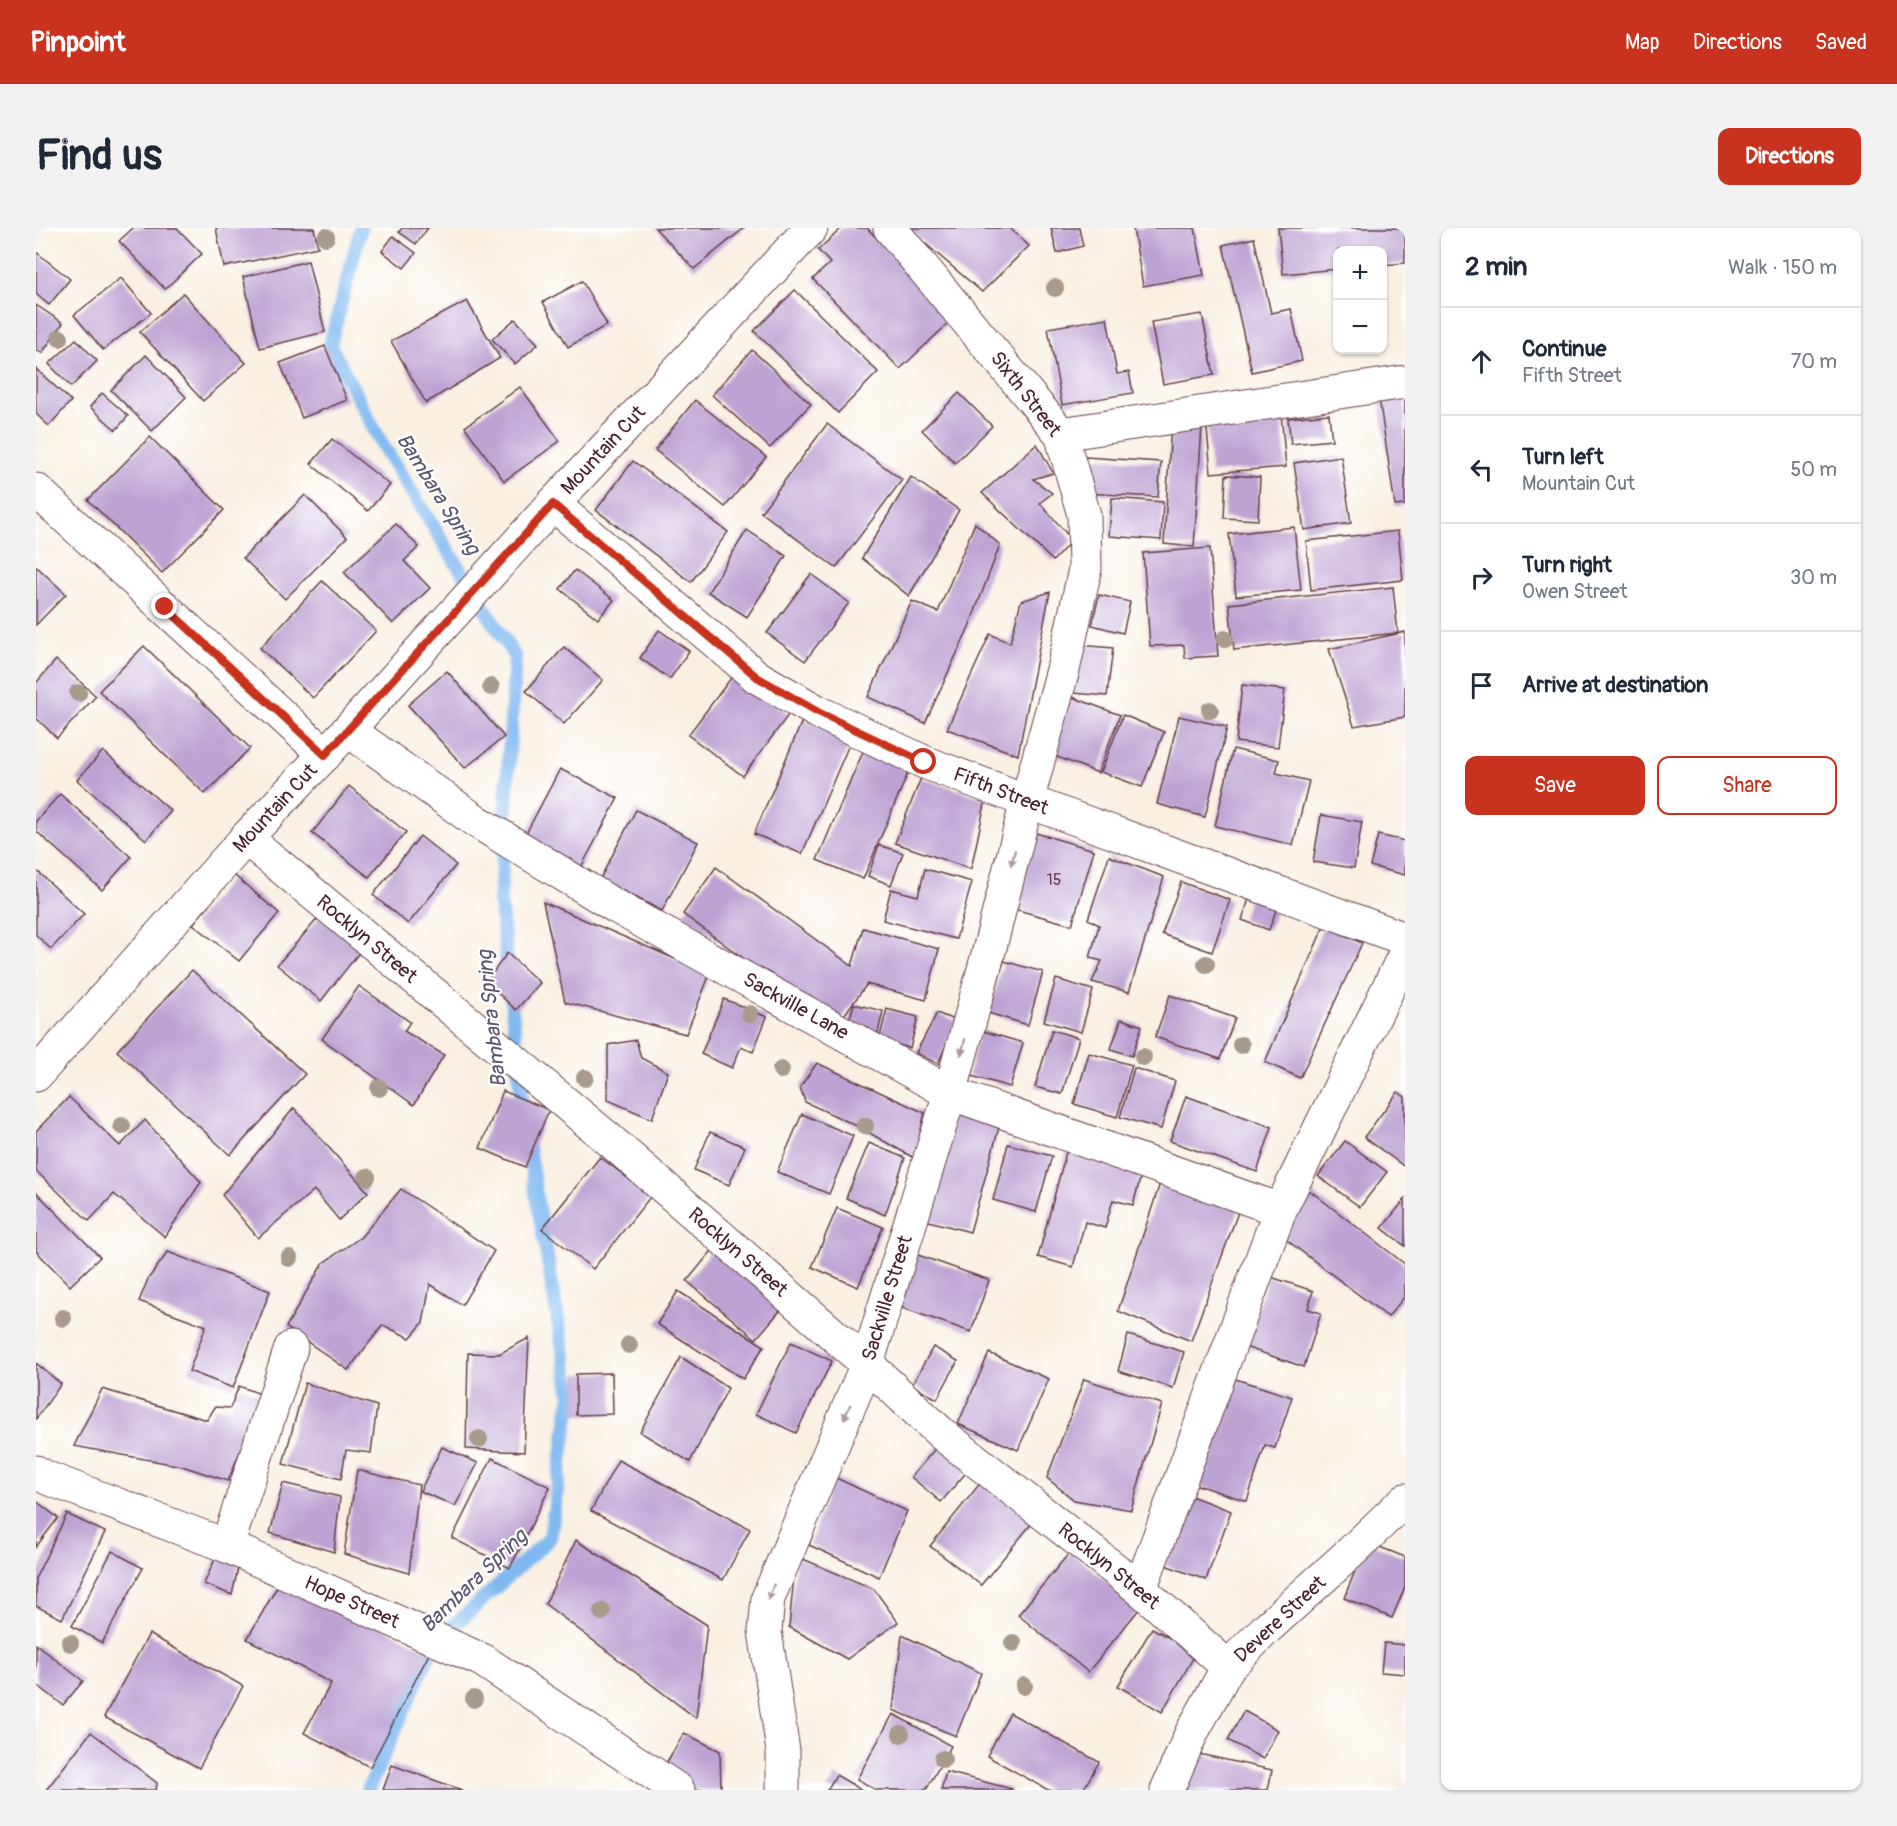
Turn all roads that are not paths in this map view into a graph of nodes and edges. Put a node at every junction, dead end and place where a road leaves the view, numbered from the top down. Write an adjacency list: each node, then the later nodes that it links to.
1 (811, 228): 6 (street, Mountain Cut)
2 (890, 228): 4 (street, Sixth Street)
3 (1405, 382): 4 (street)
4 (1061, 434): 9 (street, Sixth Street)
5 (36, 489): 8 (street)
6 (553, 504): 7 (street, Mountain Cut); 9 (street, Fifth Street)
7 (348, 730): 8 (street, Mountain Cut); 14 (street, Sackville Lane)
8 (325, 755): 10 (street, Mountain Cut)
9 (1027, 801): 11 (street, Fifth Street); 14 (street, Sackville Street, one-way to 14)
10 (246, 838): 13 (street, Mountain Cut); 17 (street, Rocklyn Street)
11 (1405, 939)
12 (1405, 954): 15 (street)
13 (36, 1076)
14 (950, 1093): 15 (street, Sackville Lane); 17 (street, Sackville Street)
15 (1280, 1209): 21 (street)
16 (291, 1348): 20 (street)
17 (867, 1364): 21 (street, Rocklyn Street); 24 (street, Sackville Street, one-way to 24)
18 (36, 1472): 20 (street, Hope Street)
19 (1405, 1500): 22 (street, Devere Street)
20 (227, 1546): 23 (street, Hope Street)
21 (1140, 1589): 22 (street, Rocklyn Street)
22 (1228, 1667): 25 (street, Devere Street)
23 (678, 1790)
24 (783, 1790)
25 (1167, 1790)

